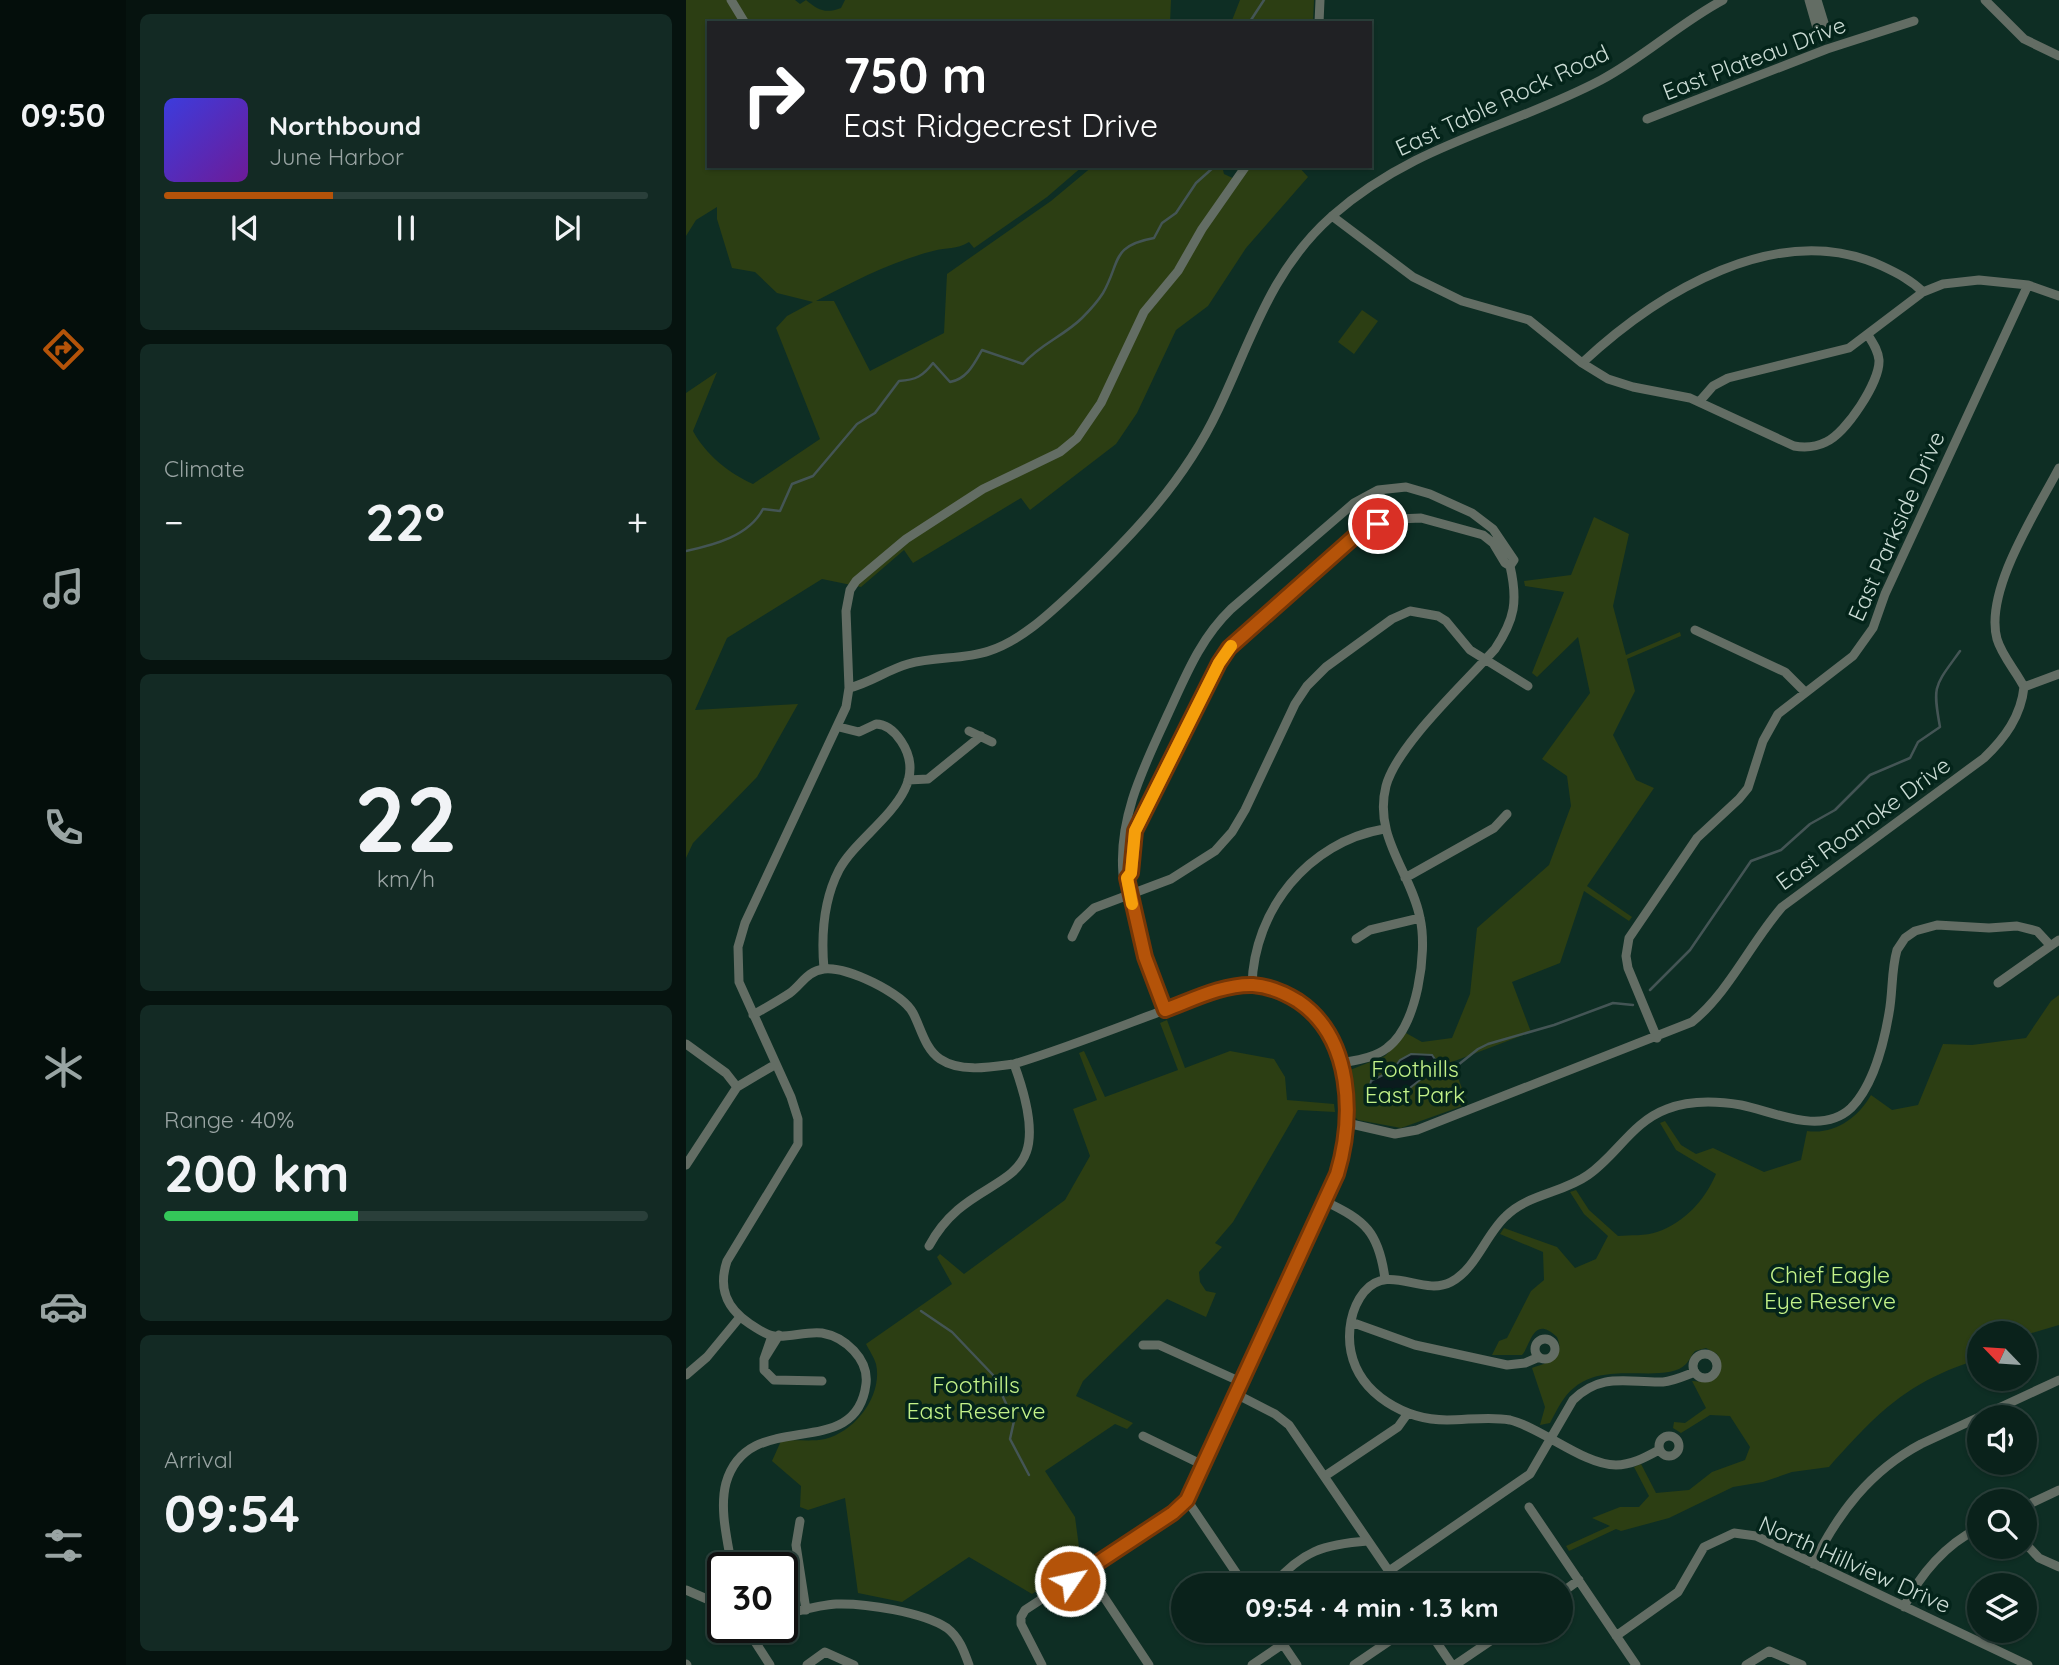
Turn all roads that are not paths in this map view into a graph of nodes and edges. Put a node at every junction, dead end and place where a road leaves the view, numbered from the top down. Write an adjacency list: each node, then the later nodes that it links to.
1 (731, 0): 7 (street)
2 (1320, 0): 8 (street)
3 (1723, 0): 15 (street, East Table Rock Road)
4 (1809, 0): 10 (street)
5 (1817, 0): 10 (street)
6 (1985, 0): 12 (street)
7 (744, 21)
8 (1319, 21)
9 (1914, 21): 11 (street, East Plateau Drive)
10 (1822, 29): 11 (street)
11 (1827, 48): 13 (street, East Plateau Drive)
12 (2059, 56)
13 (1647, 119)
14 (1245, 168): 29 (street)
15 (1332, 216): 20 (street); 29 (street, East Table Rock Road)
16 (2028, 285): 17 (street); 18 (street); 30 (street, East Parkside Drive)
17 (1923, 292): 19 (street); 20 (street)
18 (2059, 296)
19 (1868, 335): 21 (street); 21 (street)
20 (1582, 363): 21 (street)
21 (1699, 402)
22 (2059, 468): 28 (street)
23 (1510, 566): 25 (street); 38 (street); 38 (street)
24 (1695, 630): 30 (street)
25 (1486, 659): 27 (street); 37 (street); 40 (street)
26 (2059, 674): 28 (street)
27 (1528, 686)
28 (2024, 687): 51 (street, East Roanoke Drive)
29 (849, 688): 31 (street)
30 (1805, 692): 51 (street, East Parkside Drive)
31 (839, 727): 35 (street); 50 (street)
32 (970, 731): 33 (street)
33 (981, 736): 34 (street); 35 (street)
34 (992, 741)
35 (908, 780): 46 (street)
36 (1507, 814): 39 (street)
37 (1384, 829): 39 (street); 48 (street)
38 (1127, 878): 40 (street)
39 (1405, 878): 41 (street)
40 (1131, 894): 42 (street); 49 (street)
41 (1420, 918): 43 (street); 53 (street)
42 (1072, 937)
43 (1356, 939)
44 (2059, 940): 45 (street)
45 (2050, 945): 47 (street); 62 (street)
46 (824, 969): 50 (street); 54 (street)
47 (1998, 983)
48 (1252, 985): 49 (street); 53 (street)
49 (1165, 1010): 54 (street)
50 (753, 1015): 55 (street)
51 (1657, 1038): 57 (street, East Roanoke Drive)
52 (686, 1044): 56 (street)
53 (1341, 1063): 57 (street)
54 (1014, 1064): 61 (street)
55 (776, 1065): 56 (street); 63 (street)
56 (737, 1087): 58 (street)
57 (1347, 1123): 60 (street)
58 (690, 1151): 59 (street)
59 (686, 1166)
60 (1324, 1200): 62 (street); 72 (street)
61 (929, 1246)
62 (1385, 1279): 64 (street)
63 (740, 1317): 65 (street); 69 (street)
64 (1351, 1322): 67 (street); 74 (street)
65 (776, 1336): 71 (street); 87 (street)
66 (1143, 1345): 72 (street)
67 (1539, 1357)
68 (1695, 1371): 76 (street)
69 (686, 1375)
70 (2059, 1380): 89 (street)
71 (822, 1381)
72 (1241, 1382): 73 (street)
73 (1236, 1394): 78 (street); 79 (street)
74 (1408, 1412): 76 (street); 79 (street)
75 (1143, 1436): 78 (street)
76 (1551, 1439): 77 (street); 92 (street)
77 (1659, 1450)
78 (1203, 1465): 81 (street)
79 (1325, 1476): 86 (street)
80 (2059, 1490): 82 (street)
81 (1187, 1500): 91 (street); 93 (street)
82 (2037, 1500)
83 (1529, 1507): 95 (street)
84 (800, 1521): 100 (street)
85 (1967, 1536): 99 (street)
86 (1368, 1541): 92 (street); 94 (street)
87 (730, 1552)
88 (2037, 1556): 90 (street)
89 (1813, 1564): 99 (street, North Hillview Drive); 102 (street, North Hillview Drive)
90 (2059, 1567)
91 (1086, 1570): 112 (street); 113 (street)
92 (1389, 1571)
93 (1236, 1573)
94 (1282, 1573)
95 (1579, 1580): 96 (street); 102 (street)
96 (1573, 1584)
97 (686, 1590): 98 (street)
98 (707, 1599)
99 (1904, 1607): 121 (street, North Hillview Drive)
100 (806, 1610): 101 (street); 111 (street)
101 (798, 1612)
102 (1616, 1636): 118 (street)
103 (756, 1643): 108 (street)
104 (1386, 1643): 116 (street)
105 (1438, 1643): 117 (street)
106 (1487, 1643): 117 (street)
107 (1283, 1644): 114 (street); 115 (street)
108 (771, 1665)
109 (807, 1665): 110 (street)
110 (854, 1665)
111 (969, 1665)
112 (1042, 1665)
113 (1149, 1665)
114 (1252, 1665)
115 (1297, 1665)
116 (1354, 1665)
117 (1454, 1665)
118 (1636, 1665)
119 (1746, 1665): 120 (street)
120 (1802, 1665)
121 (2028, 1665)

